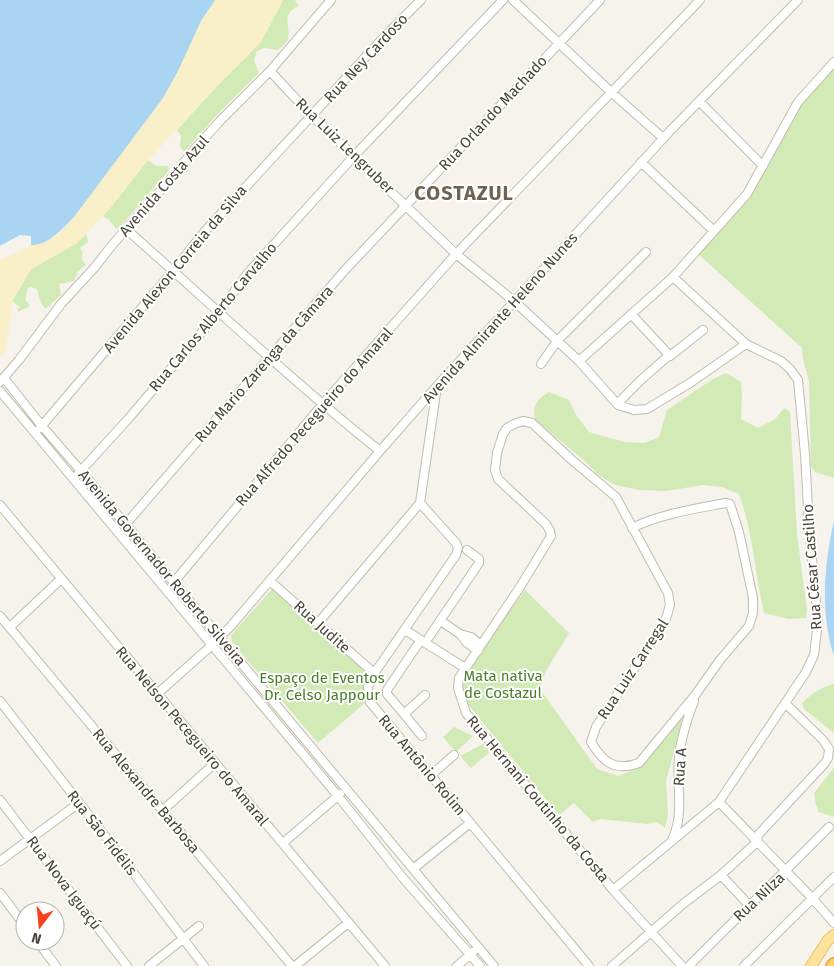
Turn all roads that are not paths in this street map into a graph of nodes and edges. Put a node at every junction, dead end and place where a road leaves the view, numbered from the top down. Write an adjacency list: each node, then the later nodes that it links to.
1 (331, 0): 10 (street, Avenida Costa Azul)
2 (421, 0): 13 (street, Rua Ney Cardoso)
3 (503, 0): 15 (street, Rua Carlos Alberto Carvalho)
4 (513, 0): 8 (street)
5 (600, 0): 8 (street, Rua Orlando Machado)
6 (700, 0): 11 (street, Rua Alfredo Pecegueiro do Amaral)
7 (798, 0): 12 (street, Avenida Almirante Heleno Nunes)
8 (559, 43): 11 (street); 18 (street, Rua Orlando Machado)
9 (834, 62): 17 (street)
10 (270, 71): 13 (street, Rua Luiz Lengruber); 19 (street, Avenida Costa Azul)
11 (610, 92): 14 (street); 22 (street, Rua Alfredo Pecegueiro do Amaral)
12 (699, 101): 14 (street, Avenida Almirante Heleno Nunes); 17 (street)
13 (312, 116): 15 (street, Rua Luiz Lengruber); 23 (street, Avenida Alexon Correia da Silva)
14 (663, 138): 16 (street, Avenida Almirante Heleno Nunes)
15 (354, 156): 18 (street, Rua Luiz Lengruber); 26 (street, Rua Carlos Alberto Carvalho)
16 (641, 162): 20 (street); 25 (street, Avenida Almirante Heleno Nunes)
17 (763, 166): 20 (street)
18 (406, 205): 22 (street, Rua Luiz Lengruber); 31 (street, Rua Mario Zarenga da Câmara)
19 (126, 229): 23 (street); 35 (street, Avenida Costa Azul)
20 (714, 232): 24 (street)
21 (646, 252): 29 (street)
22 (456, 254): 25 (street, Rua Luiz Lengruber); 39 (street, Rua Alfredo Pecegueiro do Amaral)
23 (174, 271): 26 (street); 40 (street, Avenida Alexon Correia da Silva)
24 (673, 278): 27 (street); 30 (street, Rua César Castilho)
25 (514, 301): 29 (street, Rua Luiz Lengruber); 36 (street, Avenida Almirante Heleno Nunes)
26 (219, 312): 31 (street); 43 (street, Rua Carlos Alberto Carvalho)
27 (631, 314): 28 (street); 33 (street)
28 (703, 330)
29 (557, 341): 33 (street, Rua Luiz Lengruber); 34 (street)
30 (746, 344): 38 (street); 69 (street, Rua César Castilho)
31 (268, 358): 39 (street); 47 (street, Rua Mario Zarenga da Câmara)
32 (666, 358): 38 (street)
33 (579, 361): 38 (street, Rua Luiz Lengruber)
34 (541, 364)
35 (2, 380): 40 (street, Avenida Governador Roberto Silveira)
36 (437, 386): 42 (street, Avenida Almirante Heleno Nunes); 45 (street)
37 (0, 391): 41 (street, Avenida Governador Roberto Silveira)
38 (617, 404)
39 (322, 405): 42 (street); 53 (street, Rua Alfredo Pecegueiro do Amaral)
40 (42, 426): 41 (street, Avenida Alexon Correia da Silva); 43 (street, Avenida Governador Roberto Silveira)
41 (34, 433): 44 (street, Avenida Governador Roberto Silveira)
42 (380, 451): 52 (street, Avenida Almirante Heleno Nunes)
43 (81, 471): 44 (street, Rua Carlos Alberto Carvalho); 47 (street, Avenida Governador Roberto Silveira)
44 (73, 479): 61 (street, Avenida Governador Roberto Silveira)
45 (420, 503): 56 (street); 57 (street, Rua Antônio Rolim)
46 (0, 505): 51 (street, Rua Nelson Pecegueiro do Amaral)
47 (125, 525): 53 (street, Avenida Governador Roberto Silveira)
48 (632, 528): 49 (street, Rua Hernani Coutinho da Costa); 62 (street, Rua Hernani Coutinho da Costa); 66 (street)
49 (640, 543): 66 (street, Rua Luiz Carregal)
50 (467, 550): 54 (street)
51 (61, 579): 55 (street); 65 (street, Rua Nelson Pecegueiro do Amaral)
52 (270, 581): 56 (street, Rua Judite); 59 (street, Avenida Almirante Heleno Nunes)
53 (174, 582): 59 (street, Avenida Governador Roberto Silveira)
54 (441, 621): 58 (street); 62 (street)
55 (4, 623): 80 (street, Rua Alexandre Barbosa)
56 (318, 623): 64 (street, Rua Judite)
57 (405, 630): 63 (street); 64 (street, Rua Antônio Rolim)
58 (429, 637)
59 (219, 638): 61 (street, Avenida Almirante Heleno Nunes); 75 (street, Avenida Governador Roberto Silveira)
60 (418, 644): 70 (street)
61 (212, 645): 65 (street, Avenida Almirante Heleno Nunes); 76 (street, Avenida Governador Roberto Silveira)
62 (480, 648): 63 (street, Rua Hernani Coutinho da Costa)
63 (465, 668): 92 (street, Rua Hernani Coutinho da Costa)
64 (374, 673): 74 (street, Rua Antônio Rolim)
65 (157, 694): 73 (street, Rua Nelson Pecegueiro do Amaral)
66 (696, 694): 84 (street, Rua A)
67 (425, 695): 70 (street)
68 (0, 701): 79 (street, Rua São Fidélis)
69 (786, 704): 78 (street, Rua César Castilho); 85 (street)
70 (404, 714): 71 (street)
71 (422, 736)
72 (454, 755): 74 (street)
73 (215, 763): 80 (street); 86 (street, Rua Nelson Pecegueiro do Amaral)
74 (430, 776): 81 (street, Rua Antônio Rolim)
75 (345, 790): 76 (street); 88 (street, Avenida Governador Roberto Silveira)
76 (338, 796): 86 (street); 105 (street, Avenida Governador Roberto Silveira)
77 (0, 800): 83 (street, Rua Nova Iguaçú)
78 (719, 802): 84 (street, Rua César Castilho); 85 (street)
79 (79, 803): 83 (street); 102 (street, Rua São Fidélis)
80 (162, 811): 110 (street, Rua Alexandre Barbosa)
81 (470, 823): 88 (street); 115 (street, Rua Antônio Rolim)
82 (829, 827): 89 (street, Rua Nilza)
83 (30, 838): 87 (street); 107 (street, Rua Nova Iguaçú)
84 (672, 841): 92 (street, Rua César Castilho)
85 (757, 842): 89 (street); 90 (street)
86 (283, 843): 97 (street, Rua Nelson Pecegueiro do Amaral)
87 (0, 861)
88 (413, 869): 103 (street, Avenida Governador Roberto Silveira)
89 (786, 871): 94 (street); 95 (street, Rua Nilza)
90 (721, 875): 95 (street); 100 (street)
91 (834, 877): 94 (street)
92 (613, 890): 100 (street, Rua Hernani Coutinho da Costa)
93 (0, 893): 96 (street)
94 (813, 899): 98 (street); 119 (street)
95 (749, 905): 118 (street, Rua Nilza)
96 (15, 913)
97 (348, 923): 110 (street); 111 (street, Rua Nelson Pecegueiro do Amaral)
98 (834, 923)
99 (199, 926): 102 (street)
100 (651, 931): 116 (street); 117 (street, Rua Hernani Coutinho da Costa)
101 (834, 935): 120 (main road)
102 (182, 939): 108 (street); 109 (street, Rua São Fidélis)
103 (478, 948): 105 (street); 114 (street, Avenida Governador Roberto Silveira)
104 (45, 951): 106 (street)
105 (470, 955): 112 (street); 113 (street, Avenida Governador Roberto Silveira)
106 (56, 966)
107 (127, 966)
108 (149, 966)
109 (204, 966)
110 (293, 966)
111 (385, 966)
112 (457, 966)
113 (480, 966)
114 (494, 966)
115 (589, 966)
116 (612, 966)
117 (682, 966)
118 (689, 966)
119 (744, 966)
120 (812, 966)

